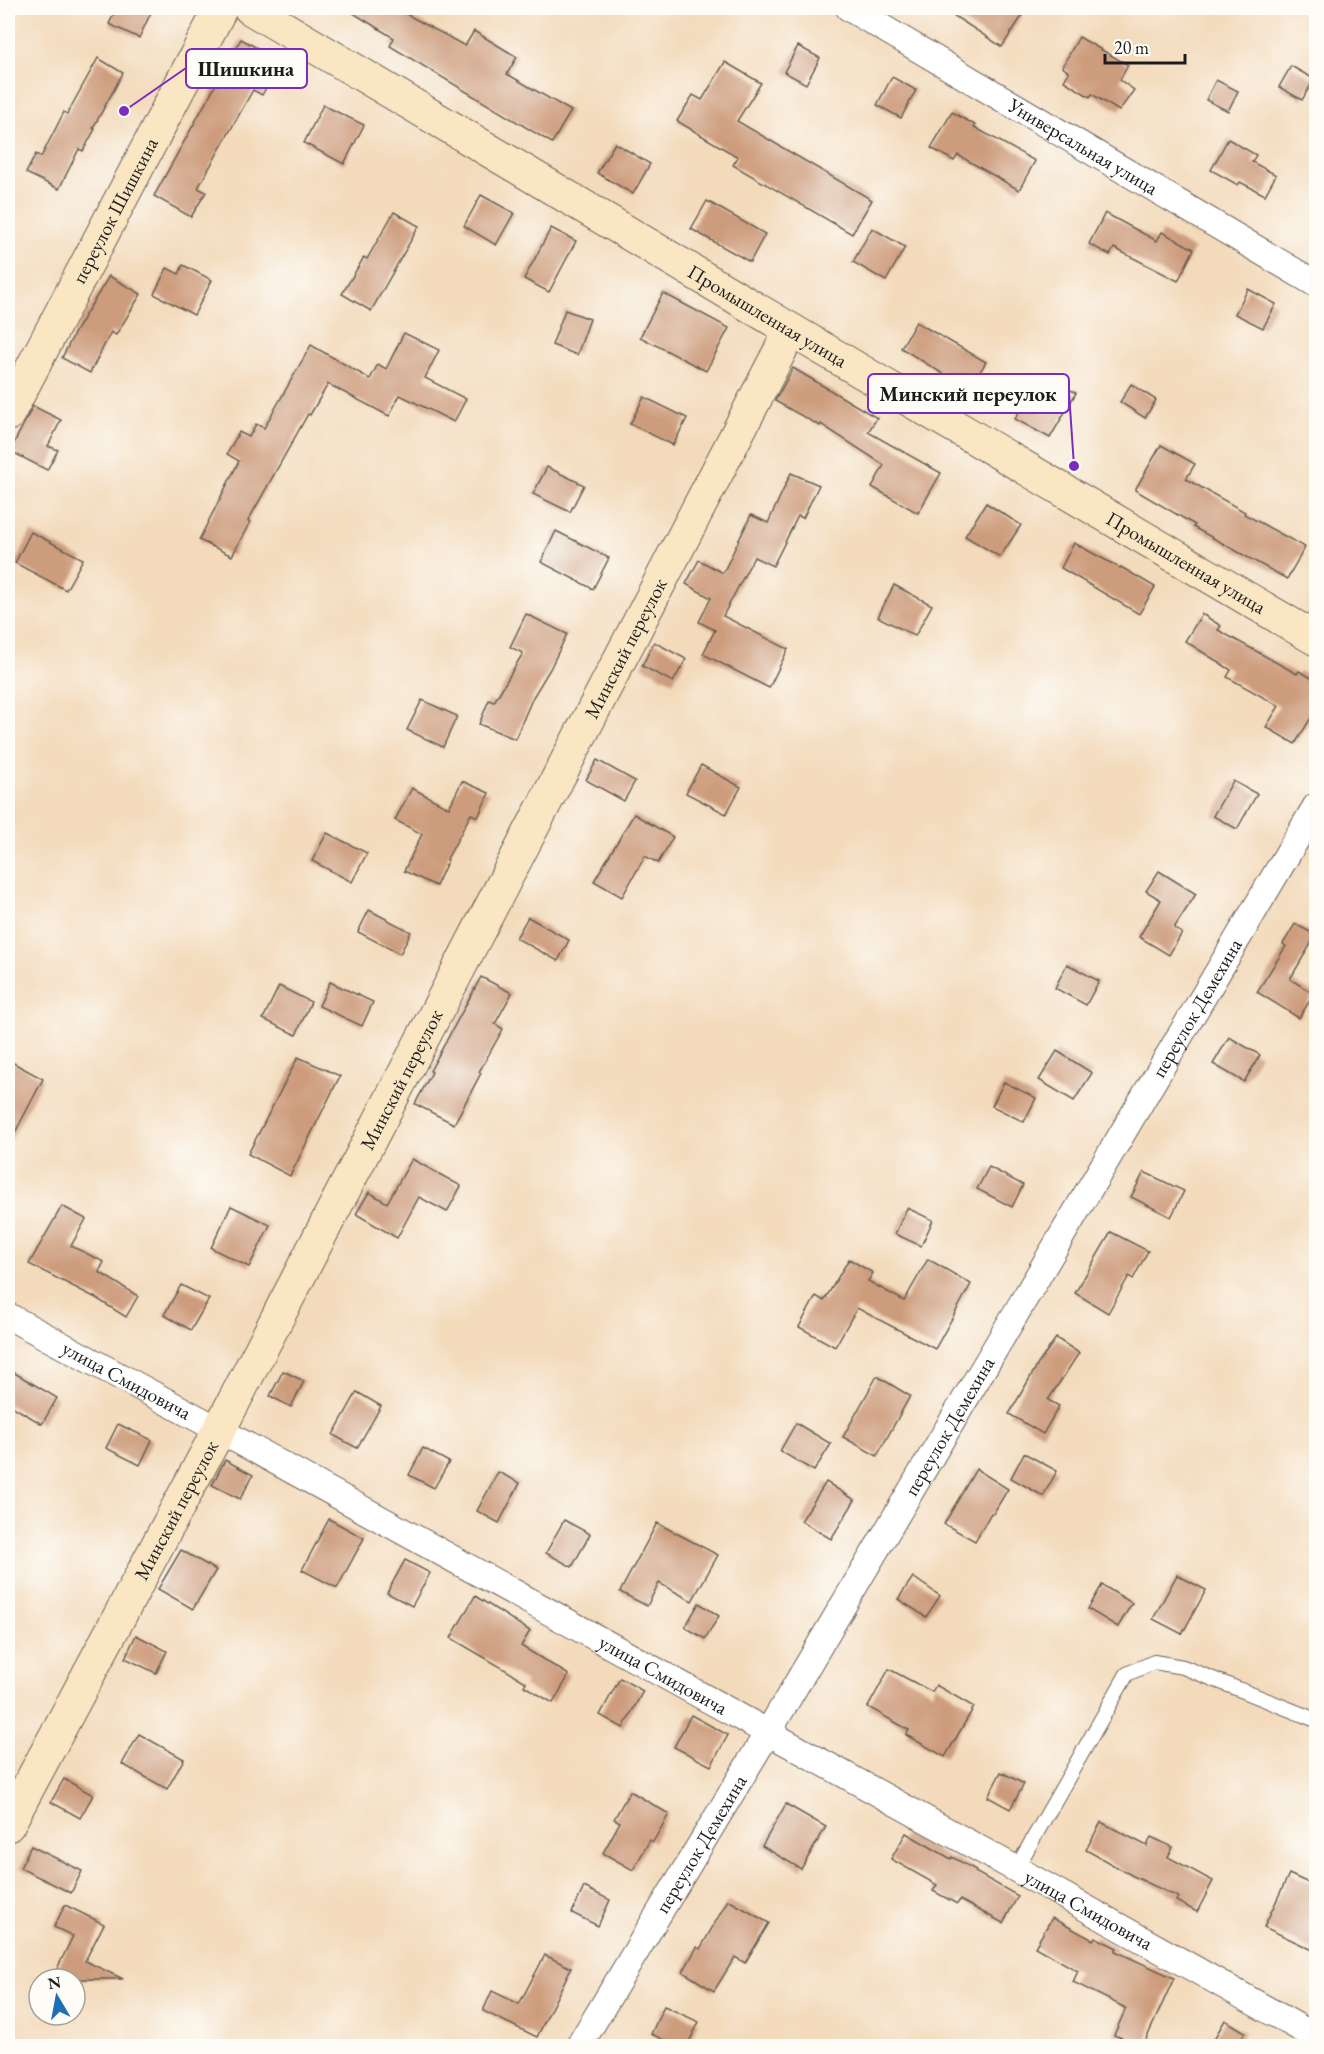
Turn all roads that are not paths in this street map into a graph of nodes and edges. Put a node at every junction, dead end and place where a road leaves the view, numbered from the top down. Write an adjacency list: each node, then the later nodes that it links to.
1 (221, 8): 6 (main road, переулок Шишкина)
2 (250, 8): 5 (main road, Промышленная улица)
3 (849, 8): 4 (street, Универсальная улица)
4 (1317, 284)
5 (791, 330): 7 (main road, Промышленная улица); 10 (main road, Минский переулок)
6 (8, 414)
7 (1317, 639)
8 (1317, 806): 12 (street, переулок Демехина)
9 (8, 1316): 10 (street, улица Смидовича)
10 (219, 1430): 12 (street, улица Смидовича); 13 (main road, Минский переулок)
11 (1317, 1720): 14 (lane)
12 (767, 1734): 14 (street, улица Смидовича); 16 (street, переулок Демехина)
13 (8, 1825)
14 (1016, 1869): 15 (street, улица Смидовича)
15 (1317, 2037)
16 (579, 2046)

